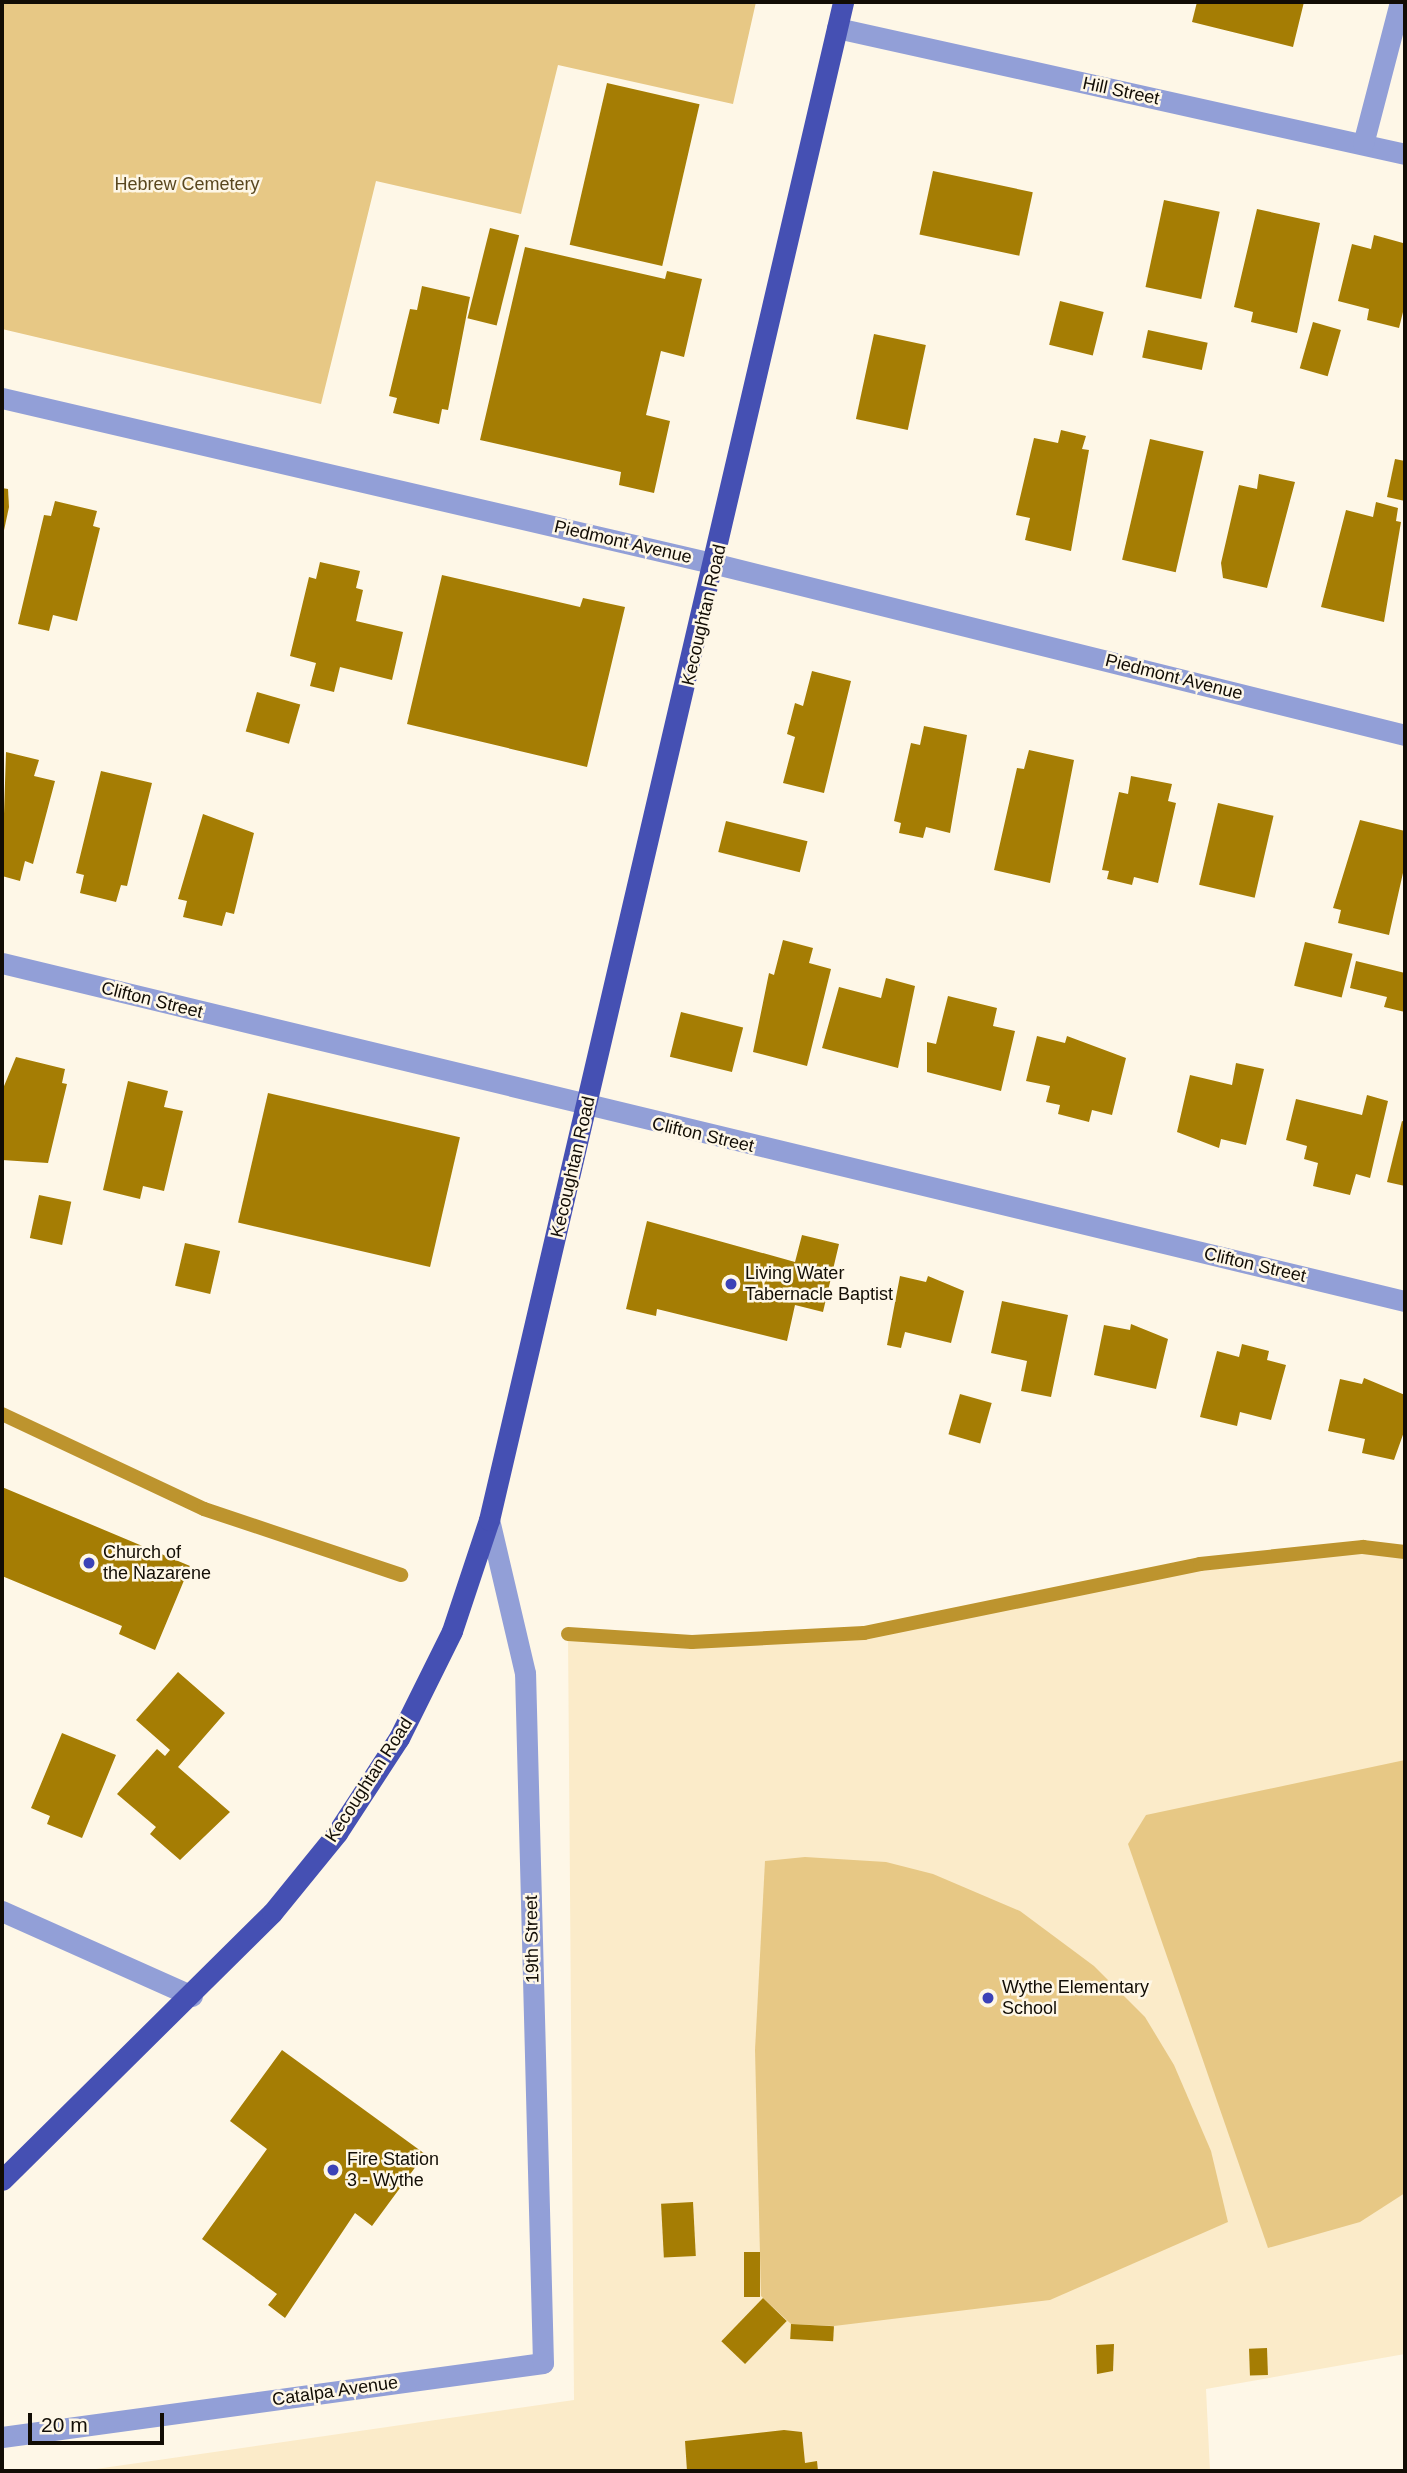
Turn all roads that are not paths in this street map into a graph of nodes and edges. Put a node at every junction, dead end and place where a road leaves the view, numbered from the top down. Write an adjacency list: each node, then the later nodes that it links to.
1 (843, 2): 3 (main road, Kecoughtan Road)
2 (1400, 2): 4 (street)
3 (837, 28): 4 (street, Hill Street); 7 (main road, Kecoughtan Road)
4 (1363, 144): 5 (street, Hill Street)
5 (1405, 154)
6 (2, 398): 7 (street, Piedmont Avenue)
7 (716, 564): 8 (street, Piedmont Avenue); 10 (main road, Kecoughtan Road)
8 (1405, 735)
9 (2, 963): 10 (street, Clifton Street)
10 (587, 1108): 11 (street, Clifton Street); 12 (main road, Kecoughtan Road)
11 (1405, 1301)
12 (489, 1520): 14 (main road, Kecoughtan Road); 16 (street, 19th Street)
13 (2, 1911): 14 (street)
14 (192, 1996): 15 (main road, Kecoughtan Road)
15 (2, 2180)
16 (543, 2363): 17 (street, Catalpa Avenue)
17 (2, 2437)

